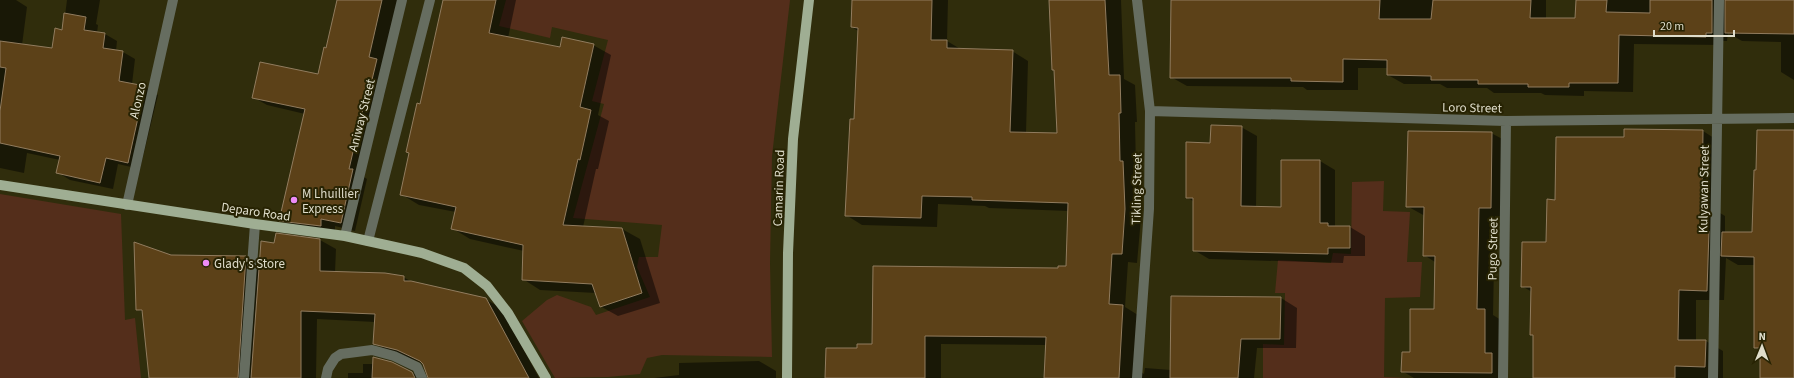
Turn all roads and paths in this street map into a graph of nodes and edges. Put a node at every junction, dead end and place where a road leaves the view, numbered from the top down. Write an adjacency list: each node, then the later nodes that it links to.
1 (173, 0): 12 (street, Alonzo)
2 (402, 0): 14 (street, Aniway Street)
3 (430, 0): 15 (street)
4 (809, 0): 20 (main road, Camarin Road)
5 (1137, 0): 7 (street, Tikling Street)
6 (1719, 0): 8 (street, Kulyawan Street)
7 (1150, 111): 10 (street, Loro Street); 21 (street, Tikling Street)
8 (1717, 118): 9 (street, Loro Street); 10 (street, Loro Street); 23 (street, Kulyawan Street)
9 (1794, 118)
10 (1506, 121): 22 (street, Pugo Street)
11 (0, 185): 12 (main road, Deparo Road)
12 (127, 205): 13 (main road, Deparo Road)
13 (255, 224): 14 (main road, Deparo Road); 16 (street)
14 (345, 236): 15 (main road, Deparo Road)
15 (368, 241): 19 (main road, Deparo Road)
16 (244, 378)
17 (326, 378): 18 (street)
18 (422, 378)
19 (546, 378)
20 (787, 378)
21 (1137, 378)
22 (1503, 378)
23 (1713, 378)

